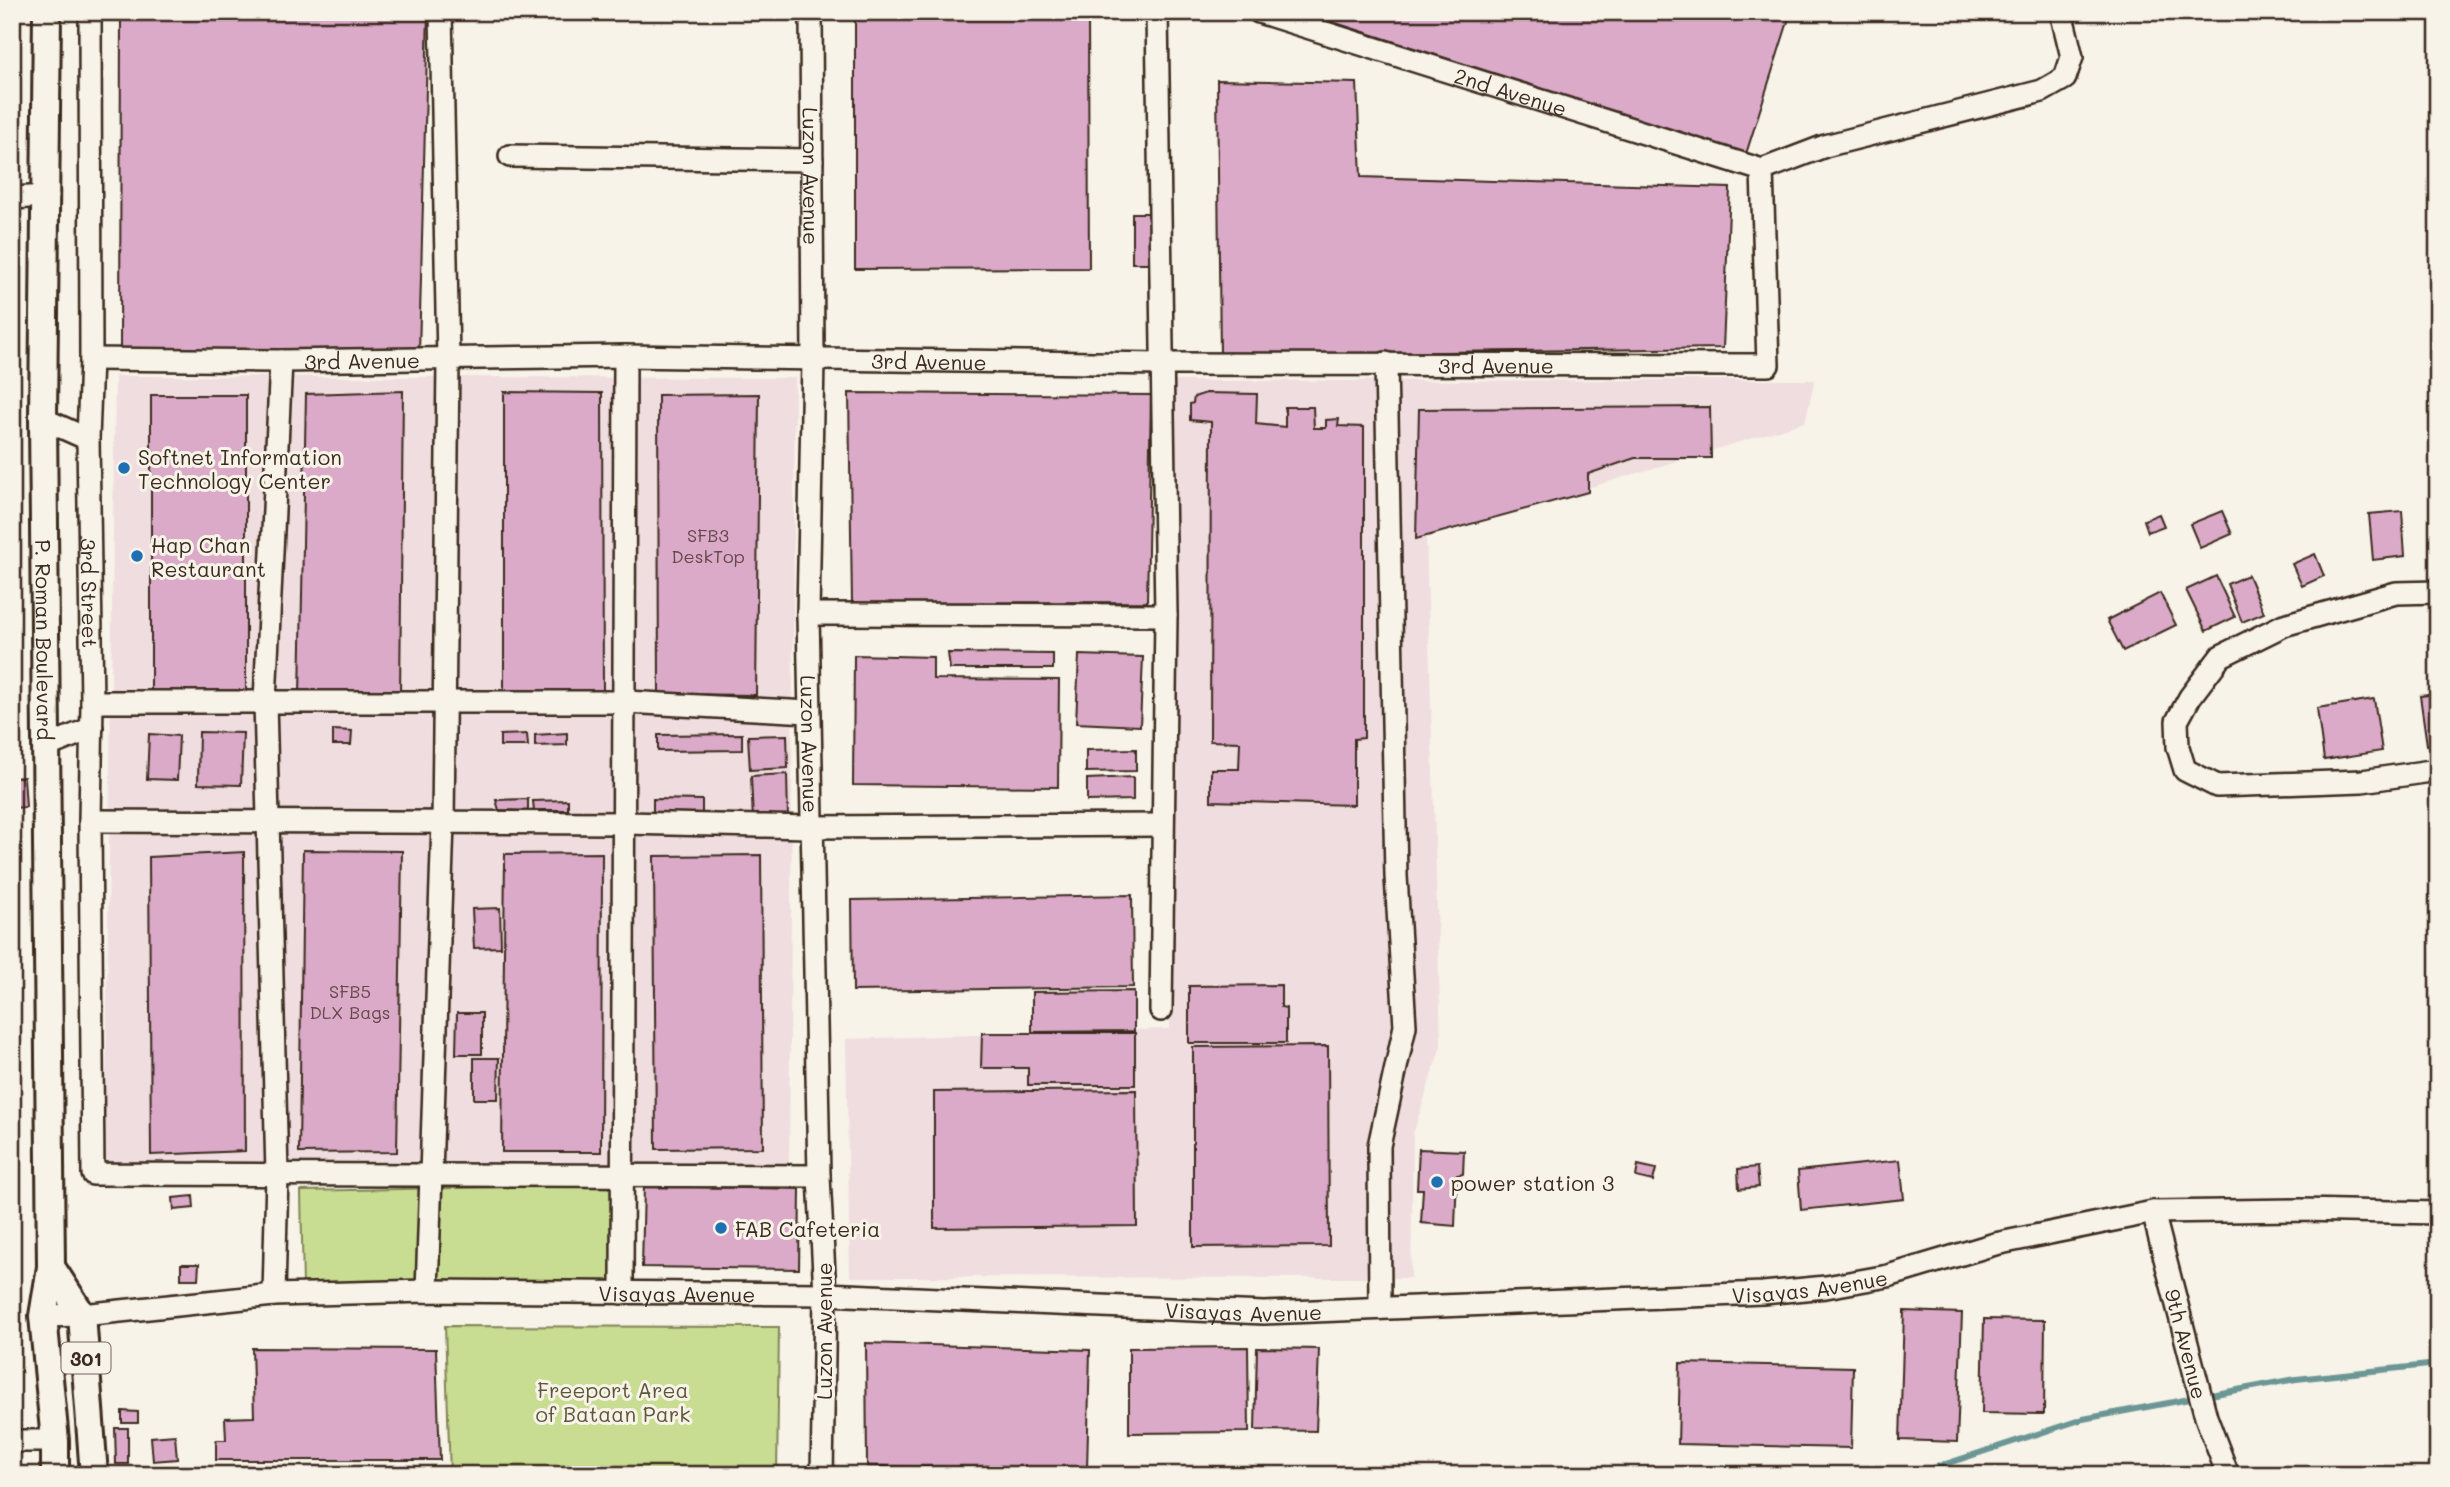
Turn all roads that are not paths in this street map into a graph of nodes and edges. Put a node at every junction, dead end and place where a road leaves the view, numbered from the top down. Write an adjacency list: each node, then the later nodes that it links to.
1 (47, 12): 11 (main road, P. Roman Boulevard / 301)
2 (90, 12): 14 (street, 3rd Street)
3 (442, 12): 15 (street)
4 (810, 12): 9 (street, Luzon Avenue)
5 (1157, 12): 19 (street)
6 (1259, 12): 10 (street, 2nd Avenue)
7 (2061, 12): 10 (street)
8 (510, 156): 9 (street)
9 (812, 160): 17 (street, Luzon Avenue)
10 (1762, 170): 18 (street, 3rd Avenue)
11 (48, 196): 12 (street); 20 (main road, P. Roman Boulevard / 301)
12 (12, 198)
13 (625, 356): 15 (street, 3rd Avenue); 17 (street, 3rd Avenue); 28 (street)
14 (91, 359): 16 (street, 3rd Avenue); 21 (street, 3rd Street)
15 (448, 360): 16 (street, 3rd Avenue); 25 (street)
16 (281, 361): 26 (street)
17 (813, 361): 19 (street, 3rd Avenue); 23 (street, Luzon Avenue)
18 (1386, 363): 19 (street, 3rd Avenue); 51 (street)
19 (1163, 364): 24 (street)
20 (43, 419): 21 (street); 31 (main road, P. Roman Boulevard / 301)
21 (88, 439): 27 (street, 3rd Street)
22 (2438, 592): 32 (street)
23 (808, 614): 24 (street); 29 (street, Luzon Avenue)
24 (1166, 615): 37 (street)
25 (444, 700): 26 (street); 28 (street); 36 (street)
26 (265, 701): 27 (street); 34 (street)
27 (92, 702): 30 (street, 3rd Street)
28 (626, 702): 29 (street); 35 (street)
29 (809, 712): 38 (street, Luzon Avenue)
30 (92, 728): 31 (street); 33 (street, 3rd Street)
31 (48, 746): 46 (main road, P. Roman Boulevard / 301)
32 (2438, 770)
33 (90, 821): 34 (street); 42 (street, 3rd Street)
34 (267, 821): 36 (street); 42 (street)
35 (624, 822): 36 (street); 38 (street); 41 (street)
36 (443, 823): 40 (street)
37 (1162, 825): 38 (street); 39 (street)
38 (810, 827): 43 (street, Luzon Avenue)
39 (1161, 1010)
40 (431, 1173): 41 (street); 42 (street); 47 (street)
41 (623, 1173): 43 (street); 48 (street)
42 (277, 1174): 50 (street)
43 (819, 1176): 49 (street, Luzon Avenue)
44 (2152, 1212): 45 (street, Visayas Avenue); 51 (street, Visayas Avenue); 58 (street, 9th Avenue)
45 (2438, 1213)
46 (51, 1267): 52 (main road, 301); 53 (main road, P. Roman Boulevard / 301)
47 (427, 1292): 48 (street, Visayas Avenue); 50 (street, Visayas Avenue)
48 (622, 1293): 49 (street, Visayas Avenue)
49 (825, 1294): 51 (street, Visayas Avenue); 57 (street, Luzon Avenue)
50 (274, 1295): 52 (street, Visayas Avenue)
51 (1380, 1308)
52 (82, 1315): 53 (street, Visayas Avenue); 56 (main road, 301)
53 (43, 1316): 55 (main road, P. Roman Boulevard / 301)
54 (12, 1441): 55 (street)
55 (54, 1459)
56 (94, 1467)
57 (822, 1470)
58 (2228, 1475)

